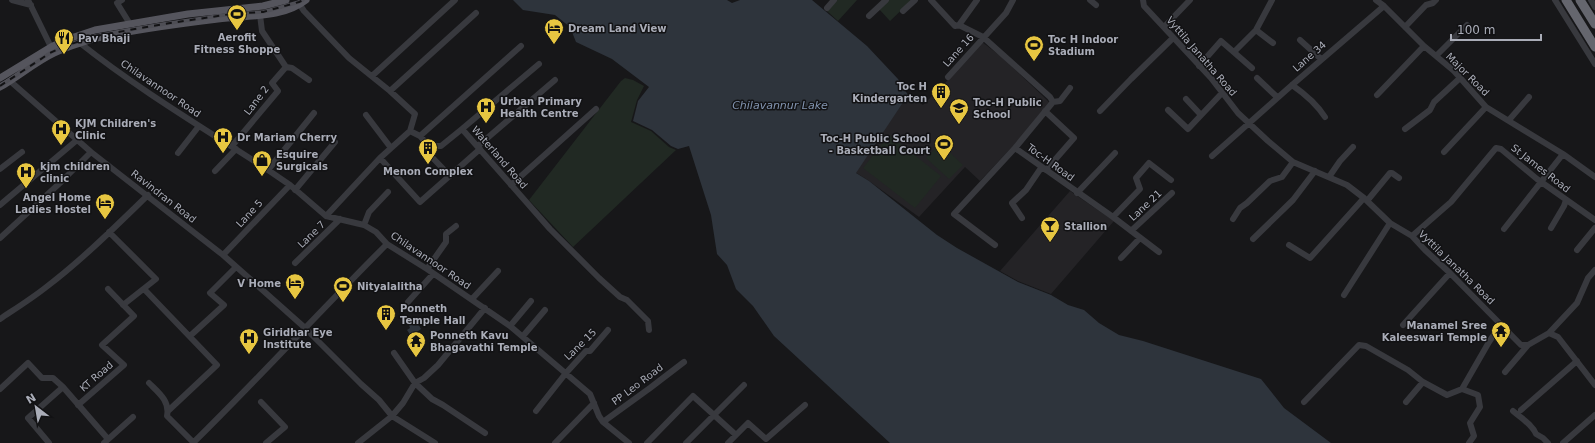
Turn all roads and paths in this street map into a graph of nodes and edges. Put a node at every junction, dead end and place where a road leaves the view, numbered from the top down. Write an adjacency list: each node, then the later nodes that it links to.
1 (12, 0): 22 (street)
2 (122, 0): 32 (street)
3 (286, 0): 32 (main road)
4 (455, 0): 57 (street)
5 (834, 0): 26 (street)
6 (886, 0): 30 (street)
7 (915, 0): 27 (street)
8 (931, 0): 34 (street)
9 (977, 0): 34 (street)
10 (1013, 0): 40 (street, Lane 16)
11 (1090, 0): 23 (street)
12 (1143, 0): 37 (street, Vyttila Janatha Road)
13 (1190, 0): 37 (street)
14 (1272, 0): 39 (street)
15 (1376, 0): 24 (street, Major Road)
16 (1436, 0): 38 (street)
17 (1555, 0): 36 (street)
18 (1566, 0): 31 (highway)
19 (1580, 0): 33 (highway)
20 (1591, 0): 25 (street)
21 (303, 2): 29 (main road); 57 (street)
22 (30, 3): 48 (street)
23 (1096, 5)
24 (1384, 6): 38 (street, Major Road); 51 (street, Lane 34)
25 (1595, 7)
26 (827, 8)
27 (903, 11)
28 (476, 13): 68 (street)
29 (260, 15): 43 (main road); 55 (street)
30 (869, 16)
31 (1577, 18): 36 (highway); 47 (highway)
32 (130, 24): 48 (main road)
33 (1595, 24)
34 (959, 25): 40 (street)
35 (1467, 25): 50 (street)
36 (1571, 26): 53 (street)
37 (1164, 27): 41 (street, Vyttila Janatha Road)
38 (1405, 27): 46 (street, Major Road)
39 (1256, 30): 44 (street); 49 (street)
40 (983, 37): 58 (street, Lane 16); 74 (street)
41 (1173, 38): 54 (street, Vyttila Janatha Road); 78 (street)
42 (1300, 40): 51 (street)
43 (80, 43): 48 (main road); 86 (street, Chilavannoor Road)
44 (1273, 43)
45 (521, 46): 90 (street)
46 (1424, 46): 50 (street, Major Road); 70 (street)
47 (1595, 47)
48 (52, 50): 59 (main road); 64 (main road)
49 (1234, 52): 54 (street); 56 (street)
50 (1436, 56): 61 (street, Major Road)
51 (1321, 59): 65 (street, Lane 34)
52 (539, 64): 87 (street)
53 (1595, 64)
54 (1199, 66): 69 (street, Vyttila Janatha Road)
55 (286, 67): 62 (street); 94 (street, Lane 2)
56 (1252, 68)
57 (372, 76): 68 (street)
58 (948, 77)
59 (0, 78)
60 (1257, 78): 71 (street)
61 (1460, 78): 75 (street, Major Road); 88 (street)
62 (309, 80)
63 (555, 80): 97 (street)
64 (10, 81): 66 (main road); 91 (street, Ravindran Road)
65 (1292, 85): 71 (street, Lane 34); 83 (street)
66 (0, 87)
67 (1070, 88): 74 (street, Toc-H Road)
68 (390, 91): 89 (street)
69 (1222, 93): 82 (street); 85 (street, Vyttila Janatha Road)
70 (1377, 96)
71 (1277, 97): 85 (street, Lane 34)
72 (1528, 97): 84 (street)
73 (1186, 99): 82 (street)
74 (1053, 102): 79 (street, Toc-H Road)
75 (1486, 107): 84 (street, Major Road); 101 (street)
76 (596, 109): 119 (street)
77 (1168, 110): 82 (street)
78 (1100, 111)
79 (1045, 112): 98 (street, Toc-H Road); 109 (street)
80 (314, 113): 110 (street)
81 (366, 115): 96 (street)
82 (1201, 115)
83 (1325, 117)
84 (1509, 120): 104 (street, Major Road)
85 (1249, 123): 105 (street, Lane 34); 107 (street, Vyttila Janatha Road)
86 (199, 126): 94 (street, Chilavannoor Road); 102 (street)
87 (462, 129): 93 (street, Waterland Road); 97 (street, Waterland Road)
88 (1405, 129)
89 (410, 131): 90 (street); 96 (street)
90 (420, 136): 93 (street)
91 (77, 140): 100 (street, Ravindran Road); 127 (street)
92 (335, 142): 120 (street, Lane 5)
93 (429, 146): 113 (street)
94 (234, 147): 110 (street, Chilavannoor Road); 111 (street)
95 (1353, 147): 115 (street)
96 (391, 148): 106 (street)
97 (479, 148): 113 (street); 119 (street, Waterland Road)
98 (1015, 148): 109 (street, Toc-H Road); 147 (street)
99 (22, 152): 108 (street)
100 (91, 152): 124 (street, Ravindran Road); 143 (street)
101 (1444, 152)
102 (178, 153)
103 (1115, 153): 122 (street)
104 (1563, 154): 114 (street, Major Road); 118 (street)
105 (1212, 156)
106 (380, 158): 113 (street); 128 (street)
107 (1293, 162): 112 (street, Vyttila Janatha Road); 132 (street)
108 (0, 169)
109 (1044, 169): 122 (street, Toc-H Road); 130 (street)
110 (268, 170): 120 (street, Chilavannoor Road)
111 (215, 171)
112 (1315, 171): 115 (street, Vyttila Janatha Road); 145 (street)
113 (450, 176)
114 (1594, 176)
115 (1329, 177): 125 (street, Vyttila Janatha Road)
116 (1399, 178): 125 (street)
117 (1172, 180): 129 (street)
118 (1541, 181): 126 (street, St James Road); 139 (street); 142 (street, St James Road)
119 (511, 185): 175 (street, Waterland Road)
120 (292, 187): 128 (street, Chilavannoor Road); 151 (street, Lane 5)
121 (388, 192): 135 (street)
122 (1077, 193): 129 (street, Toc-H Road)
123 (1172, 194): 140 (street, Lane 21)
124 (148, 195): 141 (street); 151 (street, Ravindran Road)
125 (1365, 199): 134 (street, Vyttila Janatha Road); 148 (street)
126 (1566, 200): 133 (street, St James Road); 137 (street)
127 (0, 205)
128 (326, 216): 131 (street, Chilavannoor Road)
129 (1113, 217): 140 (street, Toc-H Road)
130 (1022, 218)
131 (340, 219): 135 (street, Chilavannoor Road); 153 (street, Lane 7)
132 (1233, 219)
133 (1595, 220)
134 (1390, 223): 142 (street, Vyttila Janatha Road); 162 (street)
135 (364, 225): 146 (street, Chilavannoor Road)
136 (456, 226): 155 (street)
137 (1551, 228)
138 (1595, 228): 149 (street)
139 (1504, 229)
140 (1131, 231): 144 (street, Toc-H Road)
141 (109, 232): 161 (street); 169 (street)
142 (1412, 236): 158 (street, Vyttila Janatha Road)
143 (0, 238)
144 (1140, 238): 150 (street, Toc-H Road); 152 (street)
145 (1253, 239)
146 (387, 244): 155 (street, Chilavannoor Road); 173 (street)
147 (996, 245)
148 (1289, 245)
149 (1577, 250)
150 (1159, 252)
151 (224, 255): 154 (street, Ravindran Road)
152 (1121, 258)
153 (295, 263)
154 (236, 267): 173 (street, Ravindran Road); 177 (street)
155 (427, 269): 159 (street, Chilavannoor Road)
156 (498, 270): 163 (street)
157 (1595, 270): 176 (street)
158 (1450, 273): 170 (street, Vyttila Janatha Road); 171 (street)
159 (433, 274): 163 (street, Chilavannoor Road); 164 (street)
160 (108, 289): 166 (street)
161 (144, 289): 166 (street); 177 (street)
162 (1344, 295)
163 (472, 300): 167 (street, Chilavannoor Road)
164 (408, 302)
165 (531, 302): 172 (street)
166 (123, 306): 197 (street, KT Road)
167 (485, 308): 172 (street, Chilavannoor Road); 187 (street)
168 (545, 310): 178 (street)
169 (0, 319)
170 (1501, 324): 179 (street, Vyttila Janatha Road); 192 (street)
171 (1403, 325)
172 (510, 326): 178 (street, Chilavannoor Road)
173 (304, 328): 205 (street, Ravindran Road); 212 (street)
174 (608, 330): 184 (street, Lane 15)
175 (649, 330)
176 (1549, 333): 179 (street); 182 (street)
177 (190, 336): 200 (street)
178 (523, 336): 184 (street, Chilavannoor Road)
179 (1528, 345): 183 (street)
180 (394, 353): 187 (street)
181 (684, 362): 207 (street, PP Leo Road)
182 (1577, 362): 188 (street); 199 (street)
183 (1505, 372)
184 (566, 373): 196 (street, Chilavannoor Road); 201 (street)
185 (1423, 382): 192 (street); 194 (street); 195 (street)
186 (149, 383): 200 (street)
187 (415, 383): 205 (street); 208 (street)
188 (1595, 385)
189 (744, 386): 203 (street)
190 (63, 387): 191 (street); 197 (street); 211 (street)
191 (0, 389)
192 (1462, 389): 221 (street)
193 (261, 402): 213 (street)
194 (1304, 402)
195 (1406, 402)
196 (594, 403): 207 (street, Chilavannoor Road); 216 (street)
197 (78, 405): 210 (street)
198 (805, 405): 209 (street)
199 (1521, 410)
200 (168, 411): 212 (street)
201 (536, 411)
202 (1513, 411): 222 (street)
203 (714, 415): 209 (street); 218 (street); 219 (street)
204 (1595, 415): 223 (street)
205 (392, 416): 214 (street); 215 (street, Ravindran Road)
206 (133, 417): 210 (street)
207 (603, 422): 217 (street, Chilavannoor Road)
208 (485, 432)
209 (736, 435): 220 (street)
210 (106, 441)
211 (49, 443)
212 (194, 443)
213 (266, 443)
214 (358, 443)
215 (435, 443)
216 (555, 443)
217 (628, 443)
218 (647, 443)
219 (686, 443)
220 (728, 443)
221 (1469, 443)
222 (1548, 443)
223 (1563, 443)

